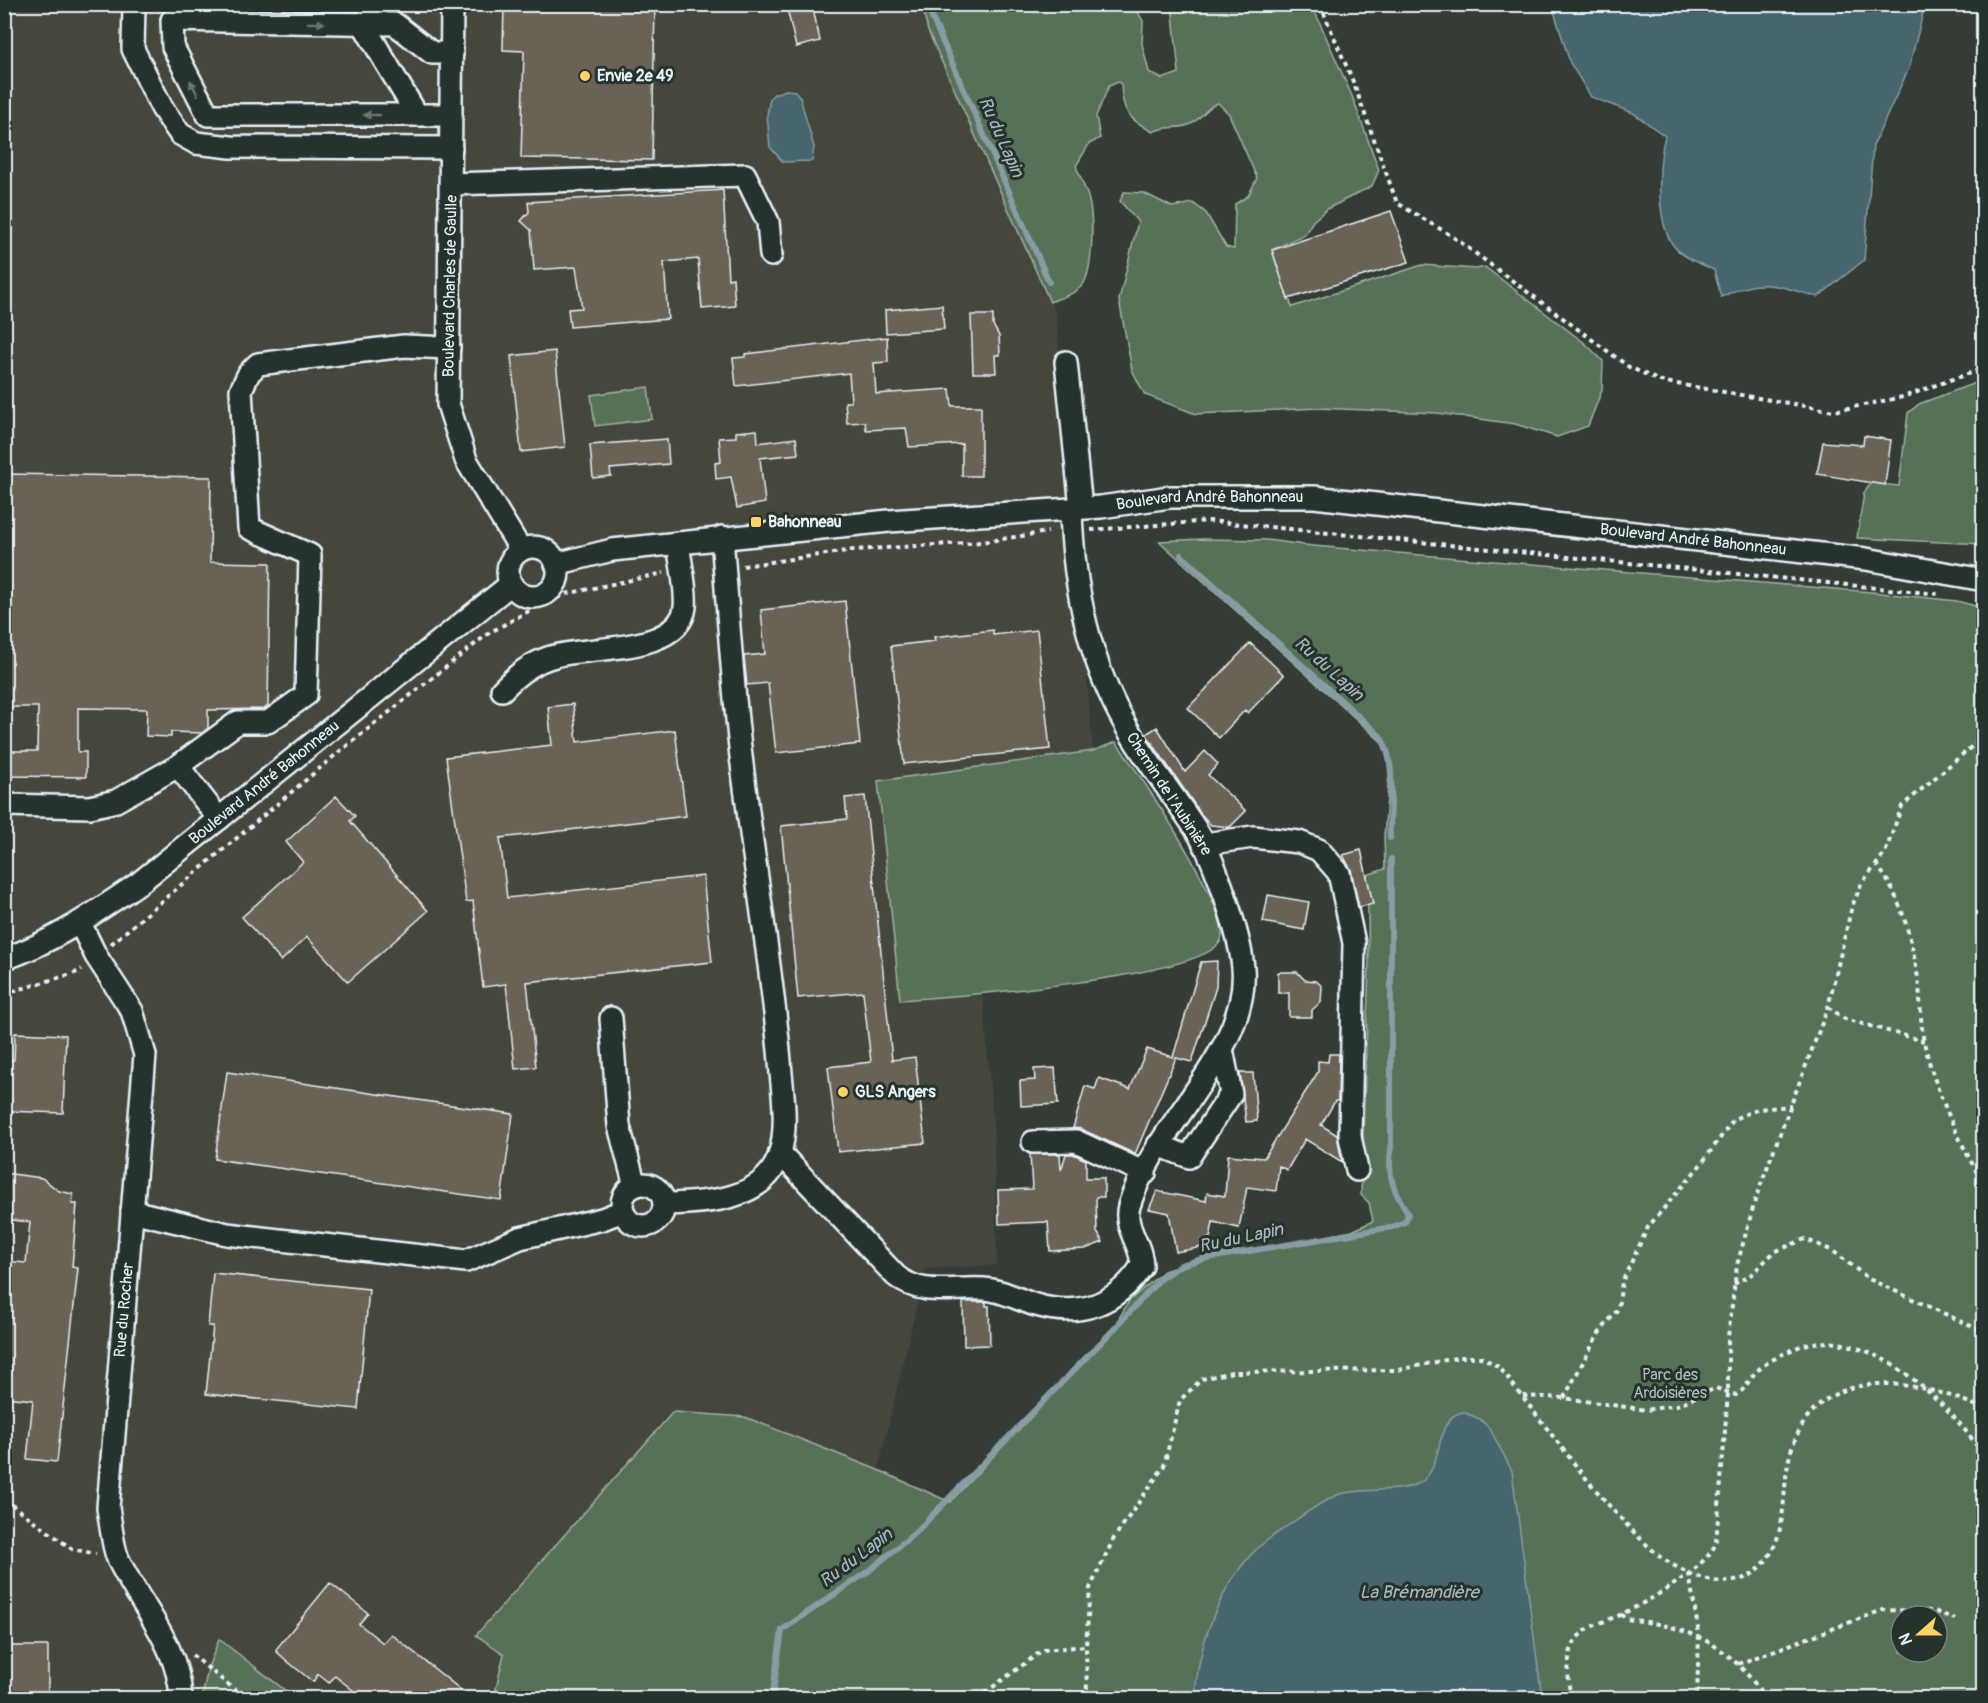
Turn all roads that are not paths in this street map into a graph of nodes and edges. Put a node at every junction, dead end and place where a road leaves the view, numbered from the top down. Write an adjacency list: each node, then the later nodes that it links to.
1 (134, 4): 8 (street)
2 (380, 4): 4 (street)
3 (452, 4): 5 (street, Boulevard Charles de Gaulle)
4 (362, 14): 5 (street); 6 (street); 6 (street, one-way to 4)
5 (452, 53): 7 (street, Boulevard Charles de Gaulle)
6 (417, 115): 7 (street)
7 (451, 115): 8 (street, Boulevard Charles de Gaulle)
8 (451, 148): 9 (street, Boulevard Charles de Gaulle)
9 (451, 184): 10 (street); 11 (street, Boulevard Charles de Gaulle)
10 (771, 255)
11 (449, 348): 16 (street, Boulevard Charles de Gaulle); 23 (street)
12 (1066, 362): 13 (street, Chemin de l'Aubinière)
13 (1076, 508): 14 (street, Boulevard André Bahonneau); 17 (street, Boulevard André Bahonneau); 26 (street, Chemin de l'Aubinière)
14 (722, 537): 15 (street, Boulevard André Bahonneau); 33 (street)
15 (678, 543): 18 (street, Boulevard André Bahonneau); 22 (street)
16 (521, 550): 18 (street); 21 (street)
17 (1866, 559): 19 (street, Boulevard André Bahonneau); 20 (street, Boulevard André Bahonneau)
18 (556, 564): 21 (street)
19 (1983, 565)
20 (1983, 580)
21 (511, 584): 25 (street, Boulevard André Bahonneau)
22 (502, 690)
23 (178, 766): 24 (street); 25 (street)
24 (4, 806)
25 (219, 819): 27 (street, Boulevard André Bahonneau)
26 (1204, 844): 30 (street, Chemin de l'Aubinière); 34 (street)
27 (81, 923): 28 (street, Boulevard André Bahonneau); 38 (street, Rue du Rocher)
28 (4, 959)
29 (611, 1018): 36 (street)
30 (1222, 1049): 32 (street, Chemin de l'Aubinière); 32 (street)
31 (1033, 1142): 35 (street)
32 (1158, 1145): 35 (street, Chemin de l'Aubinière)
33 (780, 1153): 35 (street, Chemin de l'Aubinière); 37 (street)
34 (1357, 1170)
35 (1145, 1173)
36 (635, 1186): 37 (street); 39 (street)
37 (666, 1204): 39 (street)
38 (132, 1211): 39 (street); 40 (street, Rue du Rocher)
39 (623, 1211)
40 (181, 1698)

